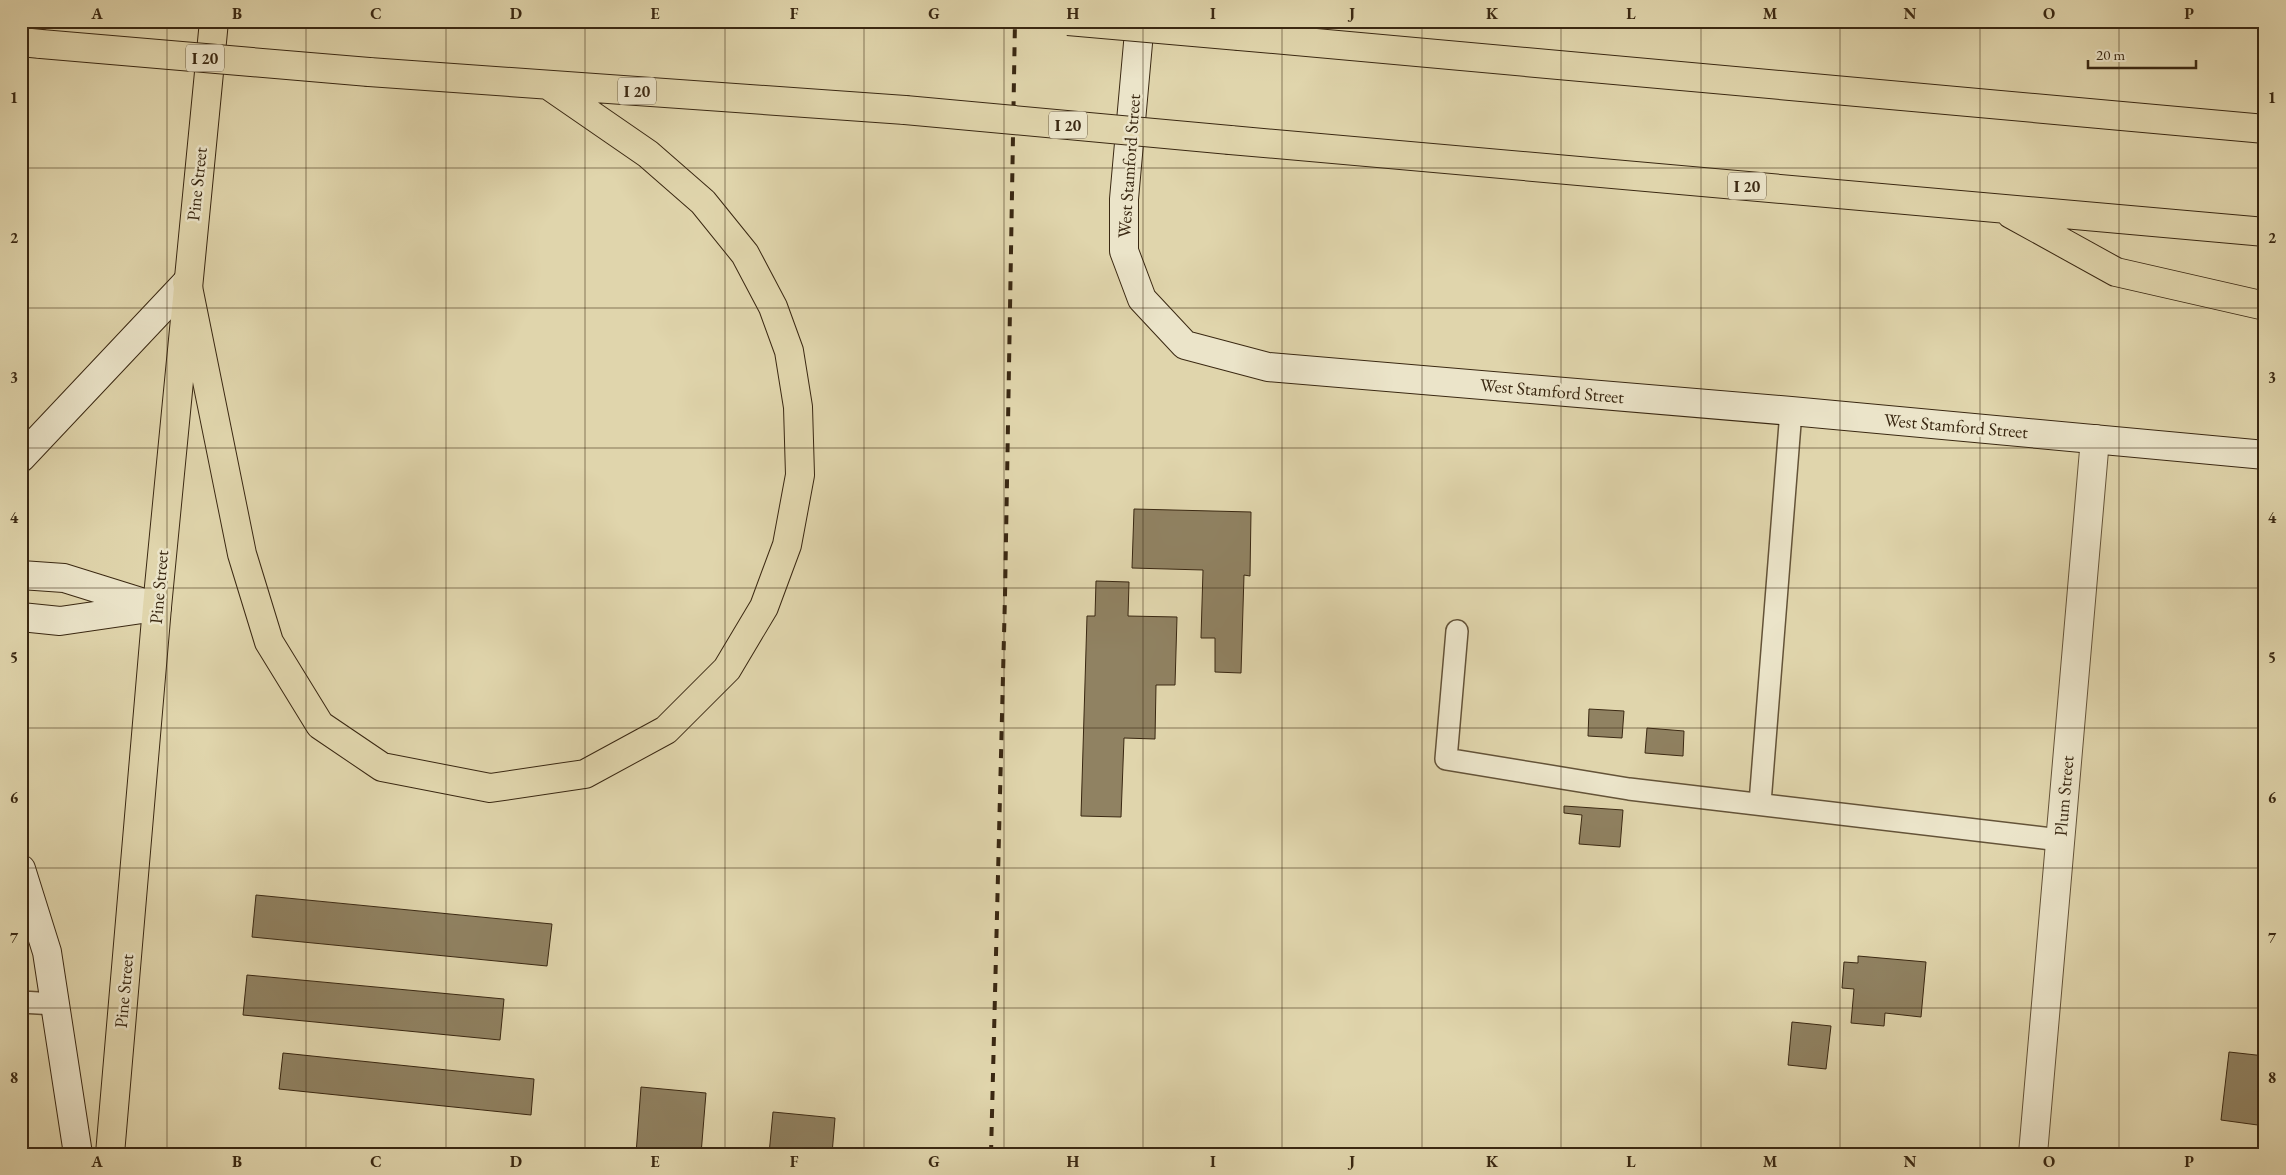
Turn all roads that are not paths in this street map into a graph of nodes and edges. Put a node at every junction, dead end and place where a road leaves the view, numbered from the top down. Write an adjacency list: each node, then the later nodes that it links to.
1 (214, 21): 9 (main road, Pine Street)
2 (1068, 21): 6 (main road, bridge)
3 (1140, 21): 11 (main road, West Stamford Street)
4 (31, 43): 5 (main road, I 20, bridge)
5 (548, 85): 7 (main road, I 20, bridge); 9 (main road)
6 (2265, 129)
7 (2003, 209): 8 (main road, I 20); 10 (main road)
8 (2265, 232)
9 (187, 282): 14 (main road); 16 (main road, Pine Street)
10 (2265, 306)
11 (1791, 411): 12 (main road, West Stamford Street); 19 (lane)
12 (2095, 438): 13 (main road, West Stamford Street); 20 (main road, Plum Street)
13 (2265, 456)
14 (21, 458)
15 (21, 575): 16 (main road)
16 (157, 607): 17 (main road); 25 (main road, Pine Street)
17 (21, 617)
18 (1457, 631): 19 (lane)
19 (1760, 803): 20 (lane)
20 (2060, 840): 26 (main road, Plum Street)
21 (21, 869): 23 (main road)
22 (21, 1002): 23 (lane)
23 (55, 1004): 24 (main road)
24 (78, 1154)
25 (110, 1154)
26 (2033, 1154)

